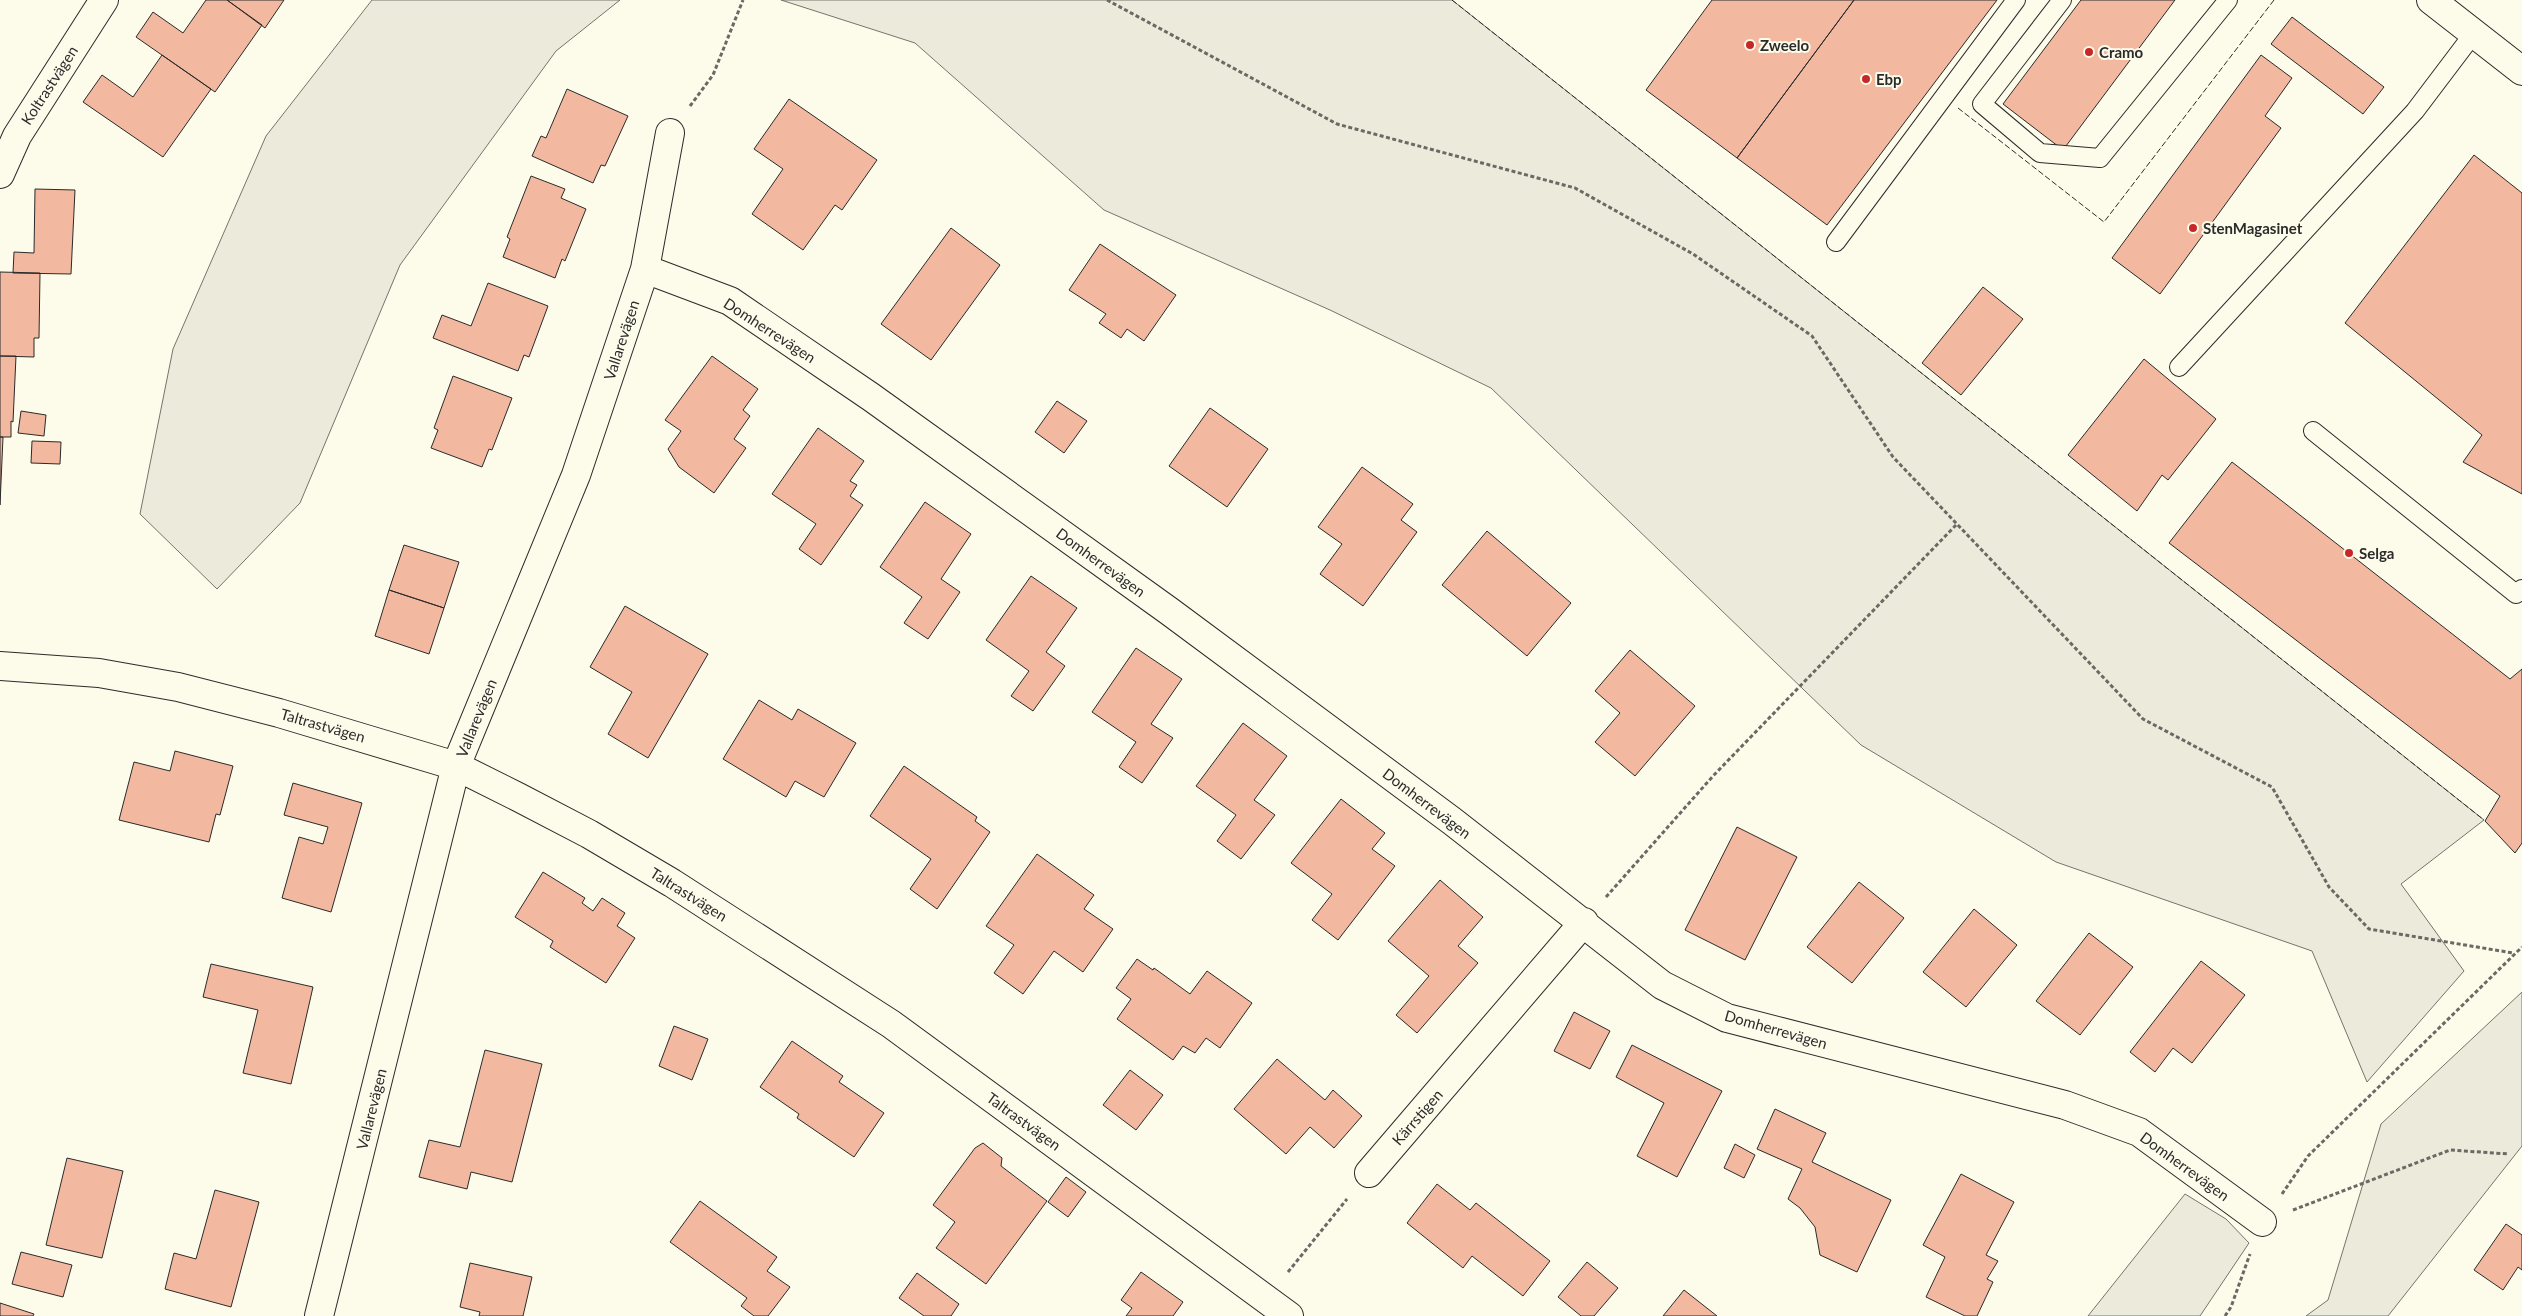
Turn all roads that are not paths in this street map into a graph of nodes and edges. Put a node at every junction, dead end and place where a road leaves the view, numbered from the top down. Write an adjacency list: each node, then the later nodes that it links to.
1 (104, 0): 9 (street, Koltrastvägen)
2 (2016, 0): 10 (lane)
3 (2062, 0): 4 (lane)
4 (2228, 0)
5 (2446, 5): 6 (street)
6 (2474, 33): 7 (street); 12 (lane)
7 (2522, 71)
8 (670, 133): 11 (street, Vallarevägen)
9 (0, 174)
10 (1836, 242)
11 (645, 270): 16 (street, Vallarevägen); 17 (street, Domherrevägen)
12 (2179, 367)
13 (2313, 431): 14 (lane)
14 (2522, 589)
15 (0, 666): 16 (street, Taltrastvägen)
16 (456, 766): 20 (street, Taltrastvägen); 21 (street, Vallarevägen)
17 (1584, 922): 18 (street, Kärrstigen); 19 (street, Domherrevägen)
18 (1369, 1173)
19 (2262, 1222)
20 (1259, 1308): 22 (street, Taltrastvägen)
21 (319, 1316)
22 (1289, 1316)

